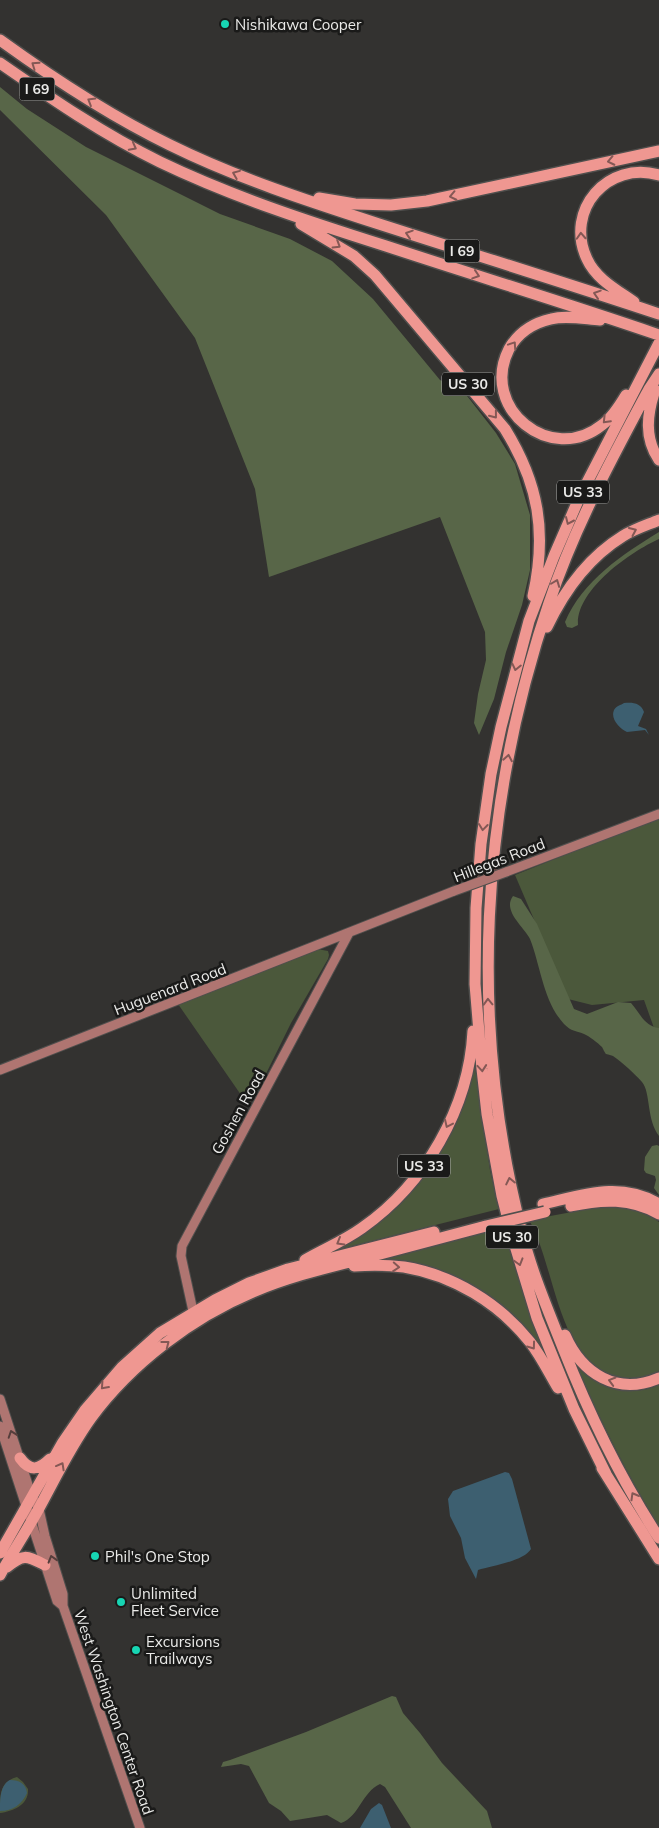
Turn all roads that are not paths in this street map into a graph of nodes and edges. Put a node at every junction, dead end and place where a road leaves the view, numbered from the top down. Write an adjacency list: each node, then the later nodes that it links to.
1 (0, 40): 5 (highway, I 69, one-way to 1)
2 (0, 63): 6 (highway, I 69, one-way to 6)
3 (659, 151): 5 (highway, one-way to 5)
4 (659, 175): 7 (highway, one-way to 4)
5 (282, 192): 7 (highway, I 69, one-way to 5)
6 (280, 211): 9 (highway, I 69, one-way to 9); 16 (highway, US 30, one-way to 16)
7 (644, 309): 8 (highway, I 69)
8 (659, 314)
9 (621, 322): 10 (highway, I 69); 12 (highway, one-way to 9)
10 (659, 335)
11 (659, 343): 12 (highway, US 33)
12 (647, 365): 16 (highway, US 33, one-way to 16)
13 (659, 375): 14 (highway); 17 (highway, US 30, one-way to 13)
14 (659, 460)
15 (659, 520): 17 (highway, one-way to 15)
16 (529, 621): 20 (highway, US 30, one-way to 20)
17 (530, 663): 28 (highway, US 30, one-way to 17)
18 (659, 814): 19 (main road, Hillegas Road, bridge)
19 (349, 933): 21 (main road, Huguenard Road); 29 (main road, Goshen Road)
20 (475, 984): 26 (highway, US 33, one-way to 26); 35 (highway, US 30, one-way to 35)
21 (0, 1070)
22 (659, 1204): 23 (highway)
23 (544, 1208): 24 (highway); 25 (highway, bridge)
24 (659, 1214)
25 (485, 1222): 26 (highway); 27 (highway)
26 (288, 1269): 29 (highway, US 33)
27 (313, 1271): 35 (highway, one-way to 35); 37 (highway, one-way to 27)
28 (535, 1278): 30 (highway, one-way to 28); 39 (highway, US 30, one-way to 28)
29 (193, 1311): 33 (highway, US 33, one-way to 33)
30 (659, 1378)
31 (0, 1399): 34 (main road, West Washington Center Road, one-way to 31)
32 (0, 1426): 36 (main road, West Washington Center Road)
33 (57, 1452): 34 (highway); 36 (highway, US 33)
34 (20, 1458): 36 (main road, West Washington Center Road)
35 (606, 1474): 41 (highway, US 30)
36 (30, 1502): 37 (main road, West Washington Center Road); 38 (main road, West Washington Center Road); 40 (highway, US 33)
37 (39, 1509): 38 (highway); 44 (main road, West Washington Center Road, one-way to 37)
38 (32, 1522): 42 (main road, West Washington Center Road); 43 (highway)
39 (659, 1538)
40 (0, 1553)
41 (659, 1559)
42 (45, 1565): 43 (highway); 44 (main road, West Washington Center Road)
43 (1, 1574)
44 (63, 1606): 45 (main road, West Washington Center Road)
45 (140, 1828)

